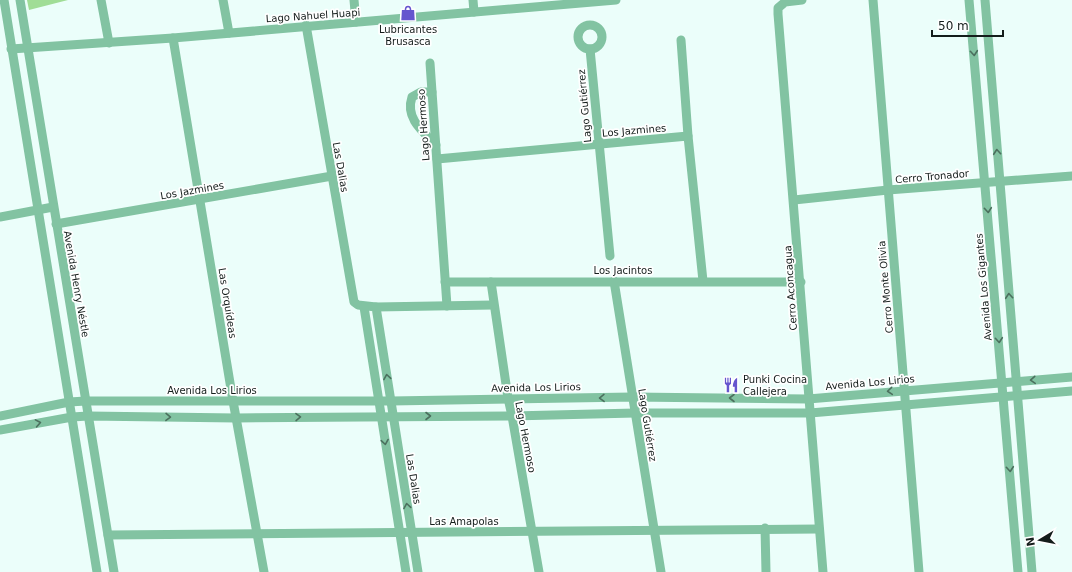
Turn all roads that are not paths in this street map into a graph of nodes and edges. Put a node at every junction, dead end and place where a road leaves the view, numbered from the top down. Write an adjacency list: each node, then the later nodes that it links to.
1 (4, 0): 21 (street)
2 (20, 0): 20 (street, Avenida Henry Néstle)
3 (101, 0): 19 (street)
4 (223, 0): 16 (street)
5 (354, 0): 14 (street)
6 (473, 0): 13 (street)
7 (616, 0): 12 (street, Lago Nahuel Huapi)
8 (802, 0): 35 (street, Cerro Aconcagua)
9 (873, 0): 33 (street, Cerro Monte Olivia)
10 (969, 0): 32 (street, Avenida Los Gigantes, one-way to 32)
11 (985, 0): 31 (street, one-way to 11)
12 (592, 1): 13 (street, Lago Nahuel Huapi)
13 (474, 12): 14 (street, Lago Nahuel Huapi)
14 (356, 22): 15 (street, Lago Nahuel Huapi)
15 (306, 25): 16 (street, Lago Nahuel Huapi); 29 (street, Las Dalias)
16 (229, 33): 17 (street, Lago Nahuel Huapi)
17 (173, 38): 19 (street, Lago Nahuel Huapi); 34 (street, Las Orquídeas)
18 (681, 40): 25 (street)
19 (109, 43): 20 (street, Lago Nahuel Huapi)
20 (27, 48): 21 (street, Lago Nahuel Huapi); 36 (street, Avenida Henry Néstle)
21 (11, 49): 37 (street)
22 (590, 49): 26 (street, Lago Gutiérrez)
23 (430, 63): 24 (street, Lago Hermoso)
24 (432, 92): 27 (street, Lago Hermoso); 27 (street)
25 (688, 136): 26 (street, Los Jazmines); 42 (street)
26 (598, 144): 28 (street, Los Jazmines); 40 (street, Lago Gutiérrez)
27 (436, 145): 28 (street, Lago Hermoso)
28 (437, 159): 43 (street, Lago Hermoso)
29 (332, 176): 34 (street, Los Jazmines); 48 (street, Las Dalias)
30 (1072, 176): 31 (street, Cerro Tronador)
31 (1000, 181): 32 (street, Cerro Tronador); 51 (street, one-way to 31)
32 (985, 182): 33 (street, Cerro Tronador); 52 (street, Avenida Los Gigantes, one-way to 52)
33 (888, 190): 35 (street, Cerro Tronador); 53 (street, Cerro Monte Olivia)
34 (200, 200): 39 (street, Los Jazmines); 61 (street, Las Orquídeas)
35 (794, 200): 45 (street, Cerro Aconcagua)
36 (53, 207): 37 (street); 39 (street, Avenida Henry Néstle)
37 (38, 210): 38 (street); 64 (street)
38 (0, 217)
39 (56, 224): 60 (street, Avenida Henry Néstle)
40 (610, 256)
41 (614, 281): 42 (street, Los Jacintos); 44 (street, Los Jacintos); 57 (street, Lago Gutiérrez)
42 (703, 281): 45 (street, Los Jacintos)
43 (446, 282): 44 (street, Los Jacintos); 47 (street, Lago Hermoso)
44 (491, 282): 46 (street, Lago Hermoso)
45 (801, 282): 59 (street, Cerro Aconcagua)
46 (493, 305): 47 (street); 58 (street, Lago Hermoso)
47 (447, 306): 49 (street)
48 (364, 307): 49 (street); 62 (street)
49 (376, 307): 63 (street, Las Dalias, one-way to 49)
50 (1072, 377): 51 (street, Avenida Los Lirios, one-way to 51)
51 (1016, 381): 52 (street, Avenida Los Lirios); 55 (street)
52 (1003, 382): 53 (street, Avenida Los Lirios); 56 (street, Avenida Los Gigantes)
53 (904, 390): 59 (street, Avenida Los Lirios, one-way to 59); 65 (street, Cerro Monte Olivia)
54 (1072, 391): 55 (street)
55 (1017, 395): 56 (street); 95 (street)
56 (1004, 396): 65 (street); 94 (street, Avenida Los Gigantes, one-way to 94)
57 (632, 397): 58 (street, Avenida Los Lirios, one-way to 58); 59 (street, Avenida Los Lirios, one-way to 57); 66 (street, Lago Gutiérrez)
58 (508, 398): 63 (street, Avenida Los Lirios); 72 (street, Lago Hermoso)
59 (808, 399): 67 (street, Cerro Aconcagua)
60 (86, 401): 61 (street, Avenida Los Lirios); 64 (street, Avenida Los Lirios); 69 (street, Avenida Henry Néstle)
61 (233, 401): 62 (street, Avenida Los Lirios); 74 (street, Las Orquídeas)
62 (379, 401): 63 (street, Avenida Los Lirios); 70 (street)
63 (391, 401): 71 (street, Las Dalias)
64 (69, 402): 68 (street, Avenida Los Lirios); 73 (street)
65 (905, 404): 67 (street); 93 (street, Cerro Monte Olivia)
66 (635, 413): 67 (street); 72 (street); 78 (street, Lago Gutiérrez)
67 (810, 413): 77 (street, Cerro Aconcagua)
68 (0, 416)
69 (88, 416): 73 (street); 74 (street, one-way to 74); 83 (street, Avenida Henry Néstle)
70 (381, 416): 71 (street); 74 (street, one-way to 70); 79 (street, one-way to 79)
71 (393, 416): 72 (street, one-way to 72); 80 (street, Las Dalias, one-way to 71)
72 (512, 416): 81 (street, Lago Hermoso)
73 (72, 417): 75 (street, one-way to 73); 84 (street)
74 (236, 418): 82 (street, Las Orquídeas)
75 (0, 430)
76 (765, 528): 77 (street, Las Amapolas); 78 (street, Las Amapolas); 91 (street)
77 (819, 528): 92 (street, Cerro Aconcagua)
78 (654, 530): 81 (street, Las Amapolas); 90 (street, Lago Gutiérrez)
79 (399, 532): 80 (street, Las Amapolas); 82 (street, Las Amapolas); 87 (street)
80 (411, 532): 81 (street, Las Amapolas); 88 (street, Las Dalias)
81 (532, 532): 89 (street, Lago Hermoso)
82 (258, 534): 83 (street, Las Amapolas); 86 (street, Las Orquídeas)
83 (108, 535): 85 (street, Avenida Henry Néstle)
84 (97, 572)
85 (114, 572)
86 (264, 572)
87 (406, 572)
88 (418, 572)
89 (539, 572)
90 (661, 572)
91 (766, 572)
92 (823, 572)
93 (919, 572)
94 (1018, 572)
95 (1032, 572)

